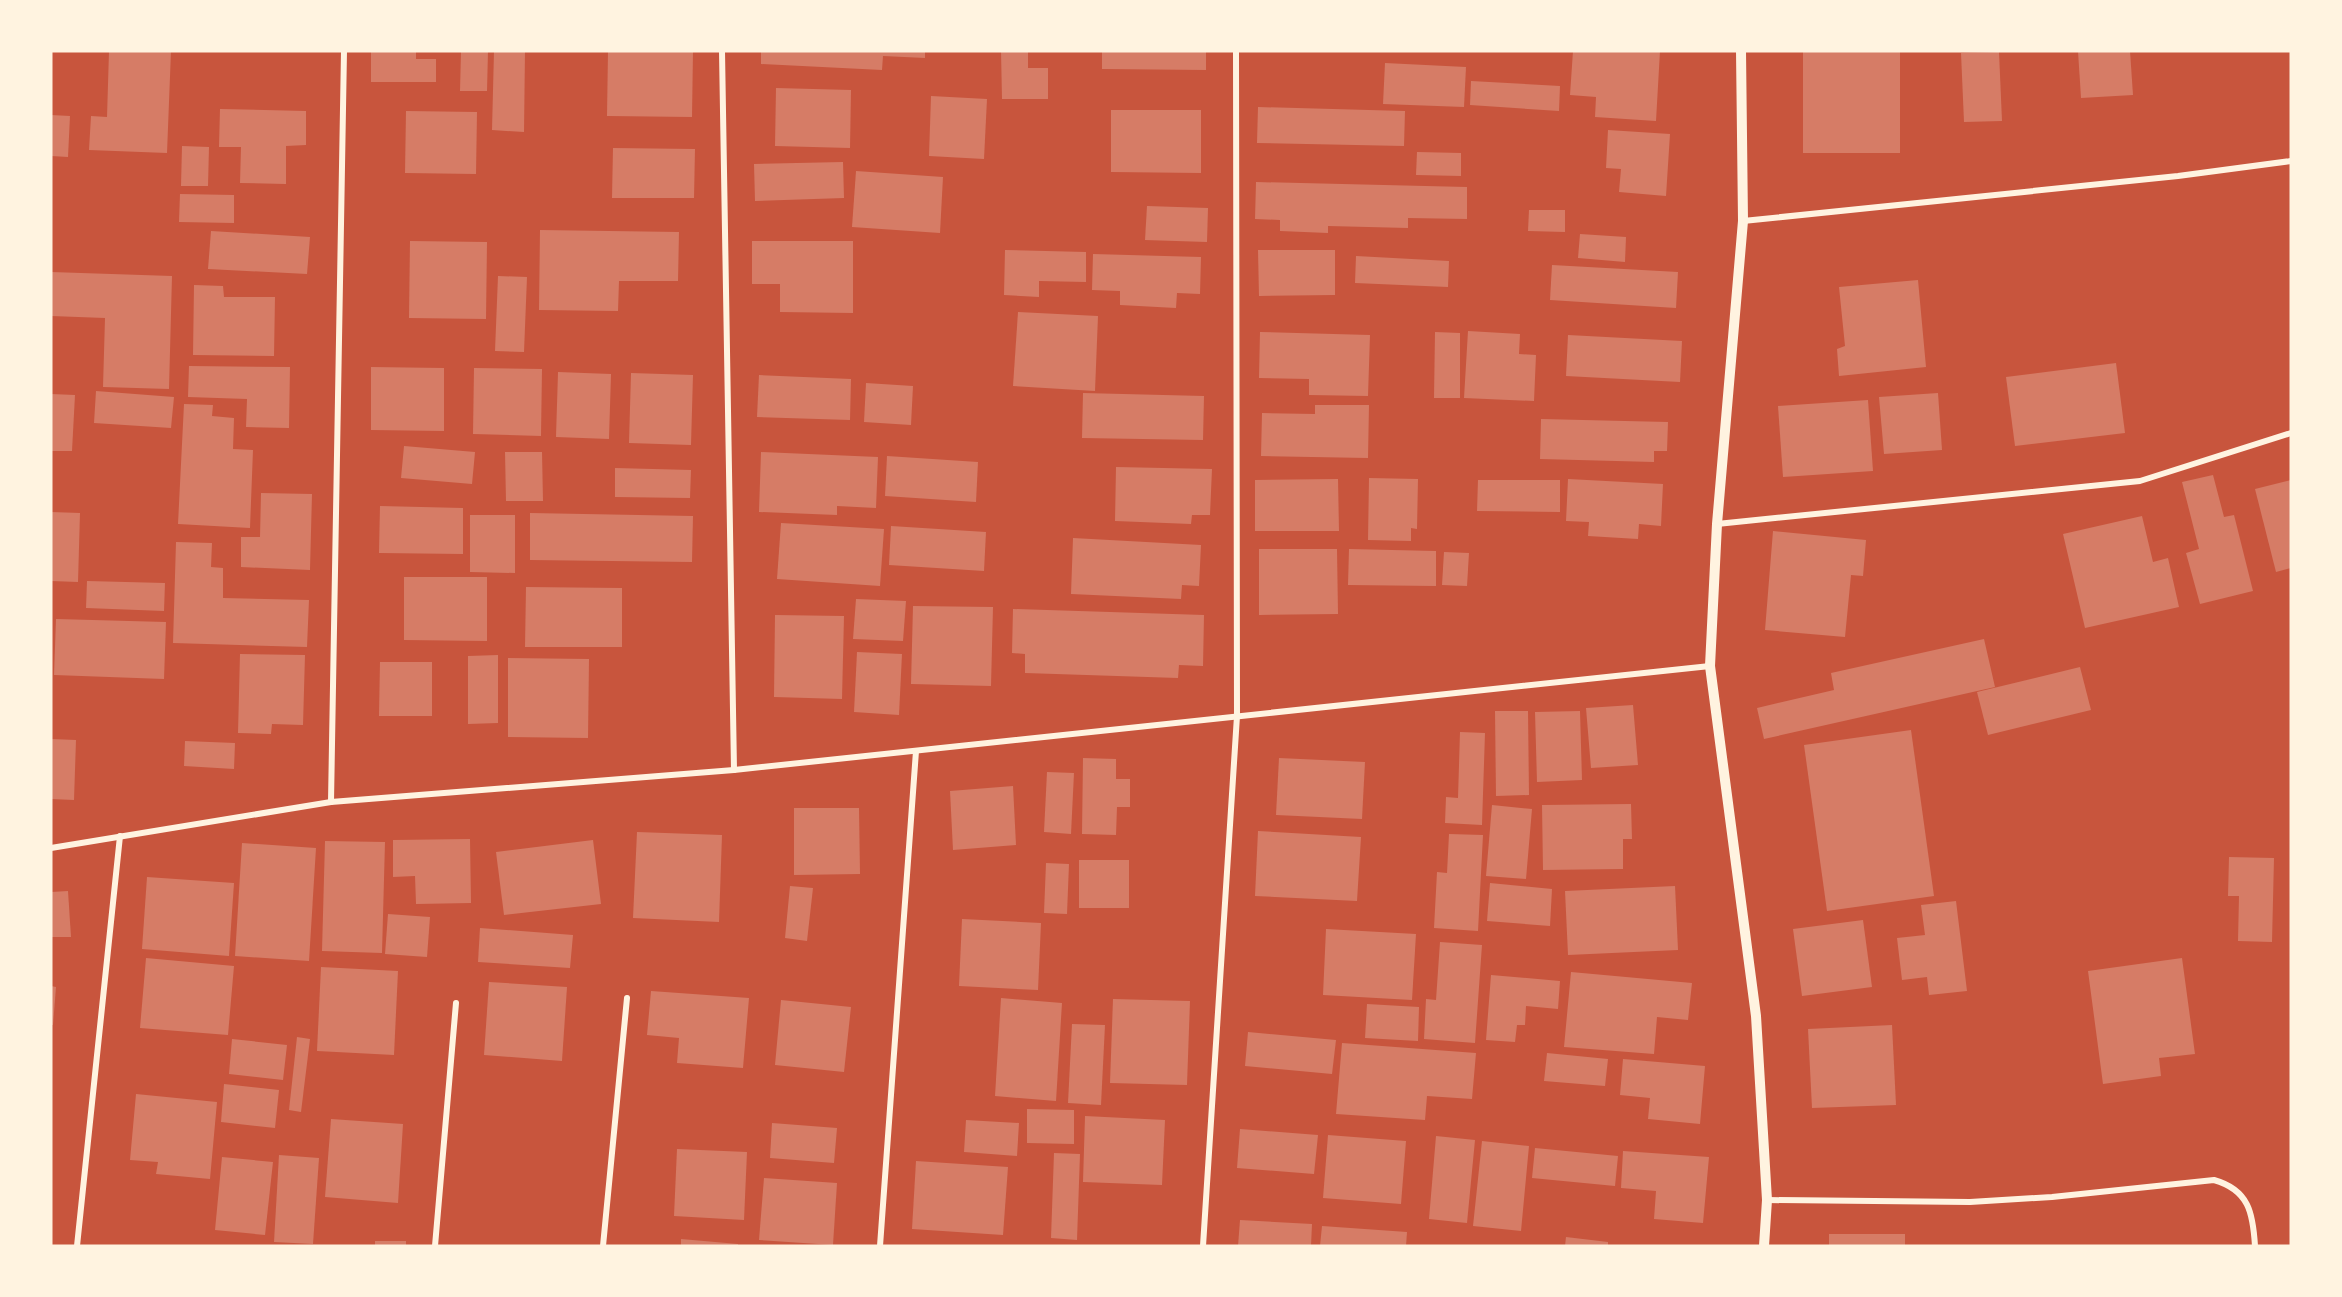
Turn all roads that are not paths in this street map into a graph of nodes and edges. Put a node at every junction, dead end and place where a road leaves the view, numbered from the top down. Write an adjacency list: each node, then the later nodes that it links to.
1 (344, 51): 13 (street)
2 (722, 51): 12 (street)
3 (1236, 51): 10 (street)
4 (1742, 51): 6 (street)
5 (2291, 161): 6 (street)
6 (1743, 221): 8 (street)
7 (2291, 433): 8 (street)
8 (1717, 524): 9 (street)
9 (1710, 666): 10 (street); 18 (street)
10 (1237, 716): 11 (street); 23 (street)
11 (916, 751): 12 (street); 22 (street)
12 (734, 770): 13 (street)
13 (331, 802): 14 (street)
14 (120, 836): 15 (street); 19 (street)
15 (51, 848)
16 (627, 998): 21 (street)
17 (456, 1003): 20 (street)
18 (1767, 1200): 24 (street); 25 (street)
19 (77, 1246)
20 (435, 1246)
21 (603, 1246)
22 (880, 1246)
23 (1203, 1246)
24 (1764, 1246)
25 (2255, 1246)

